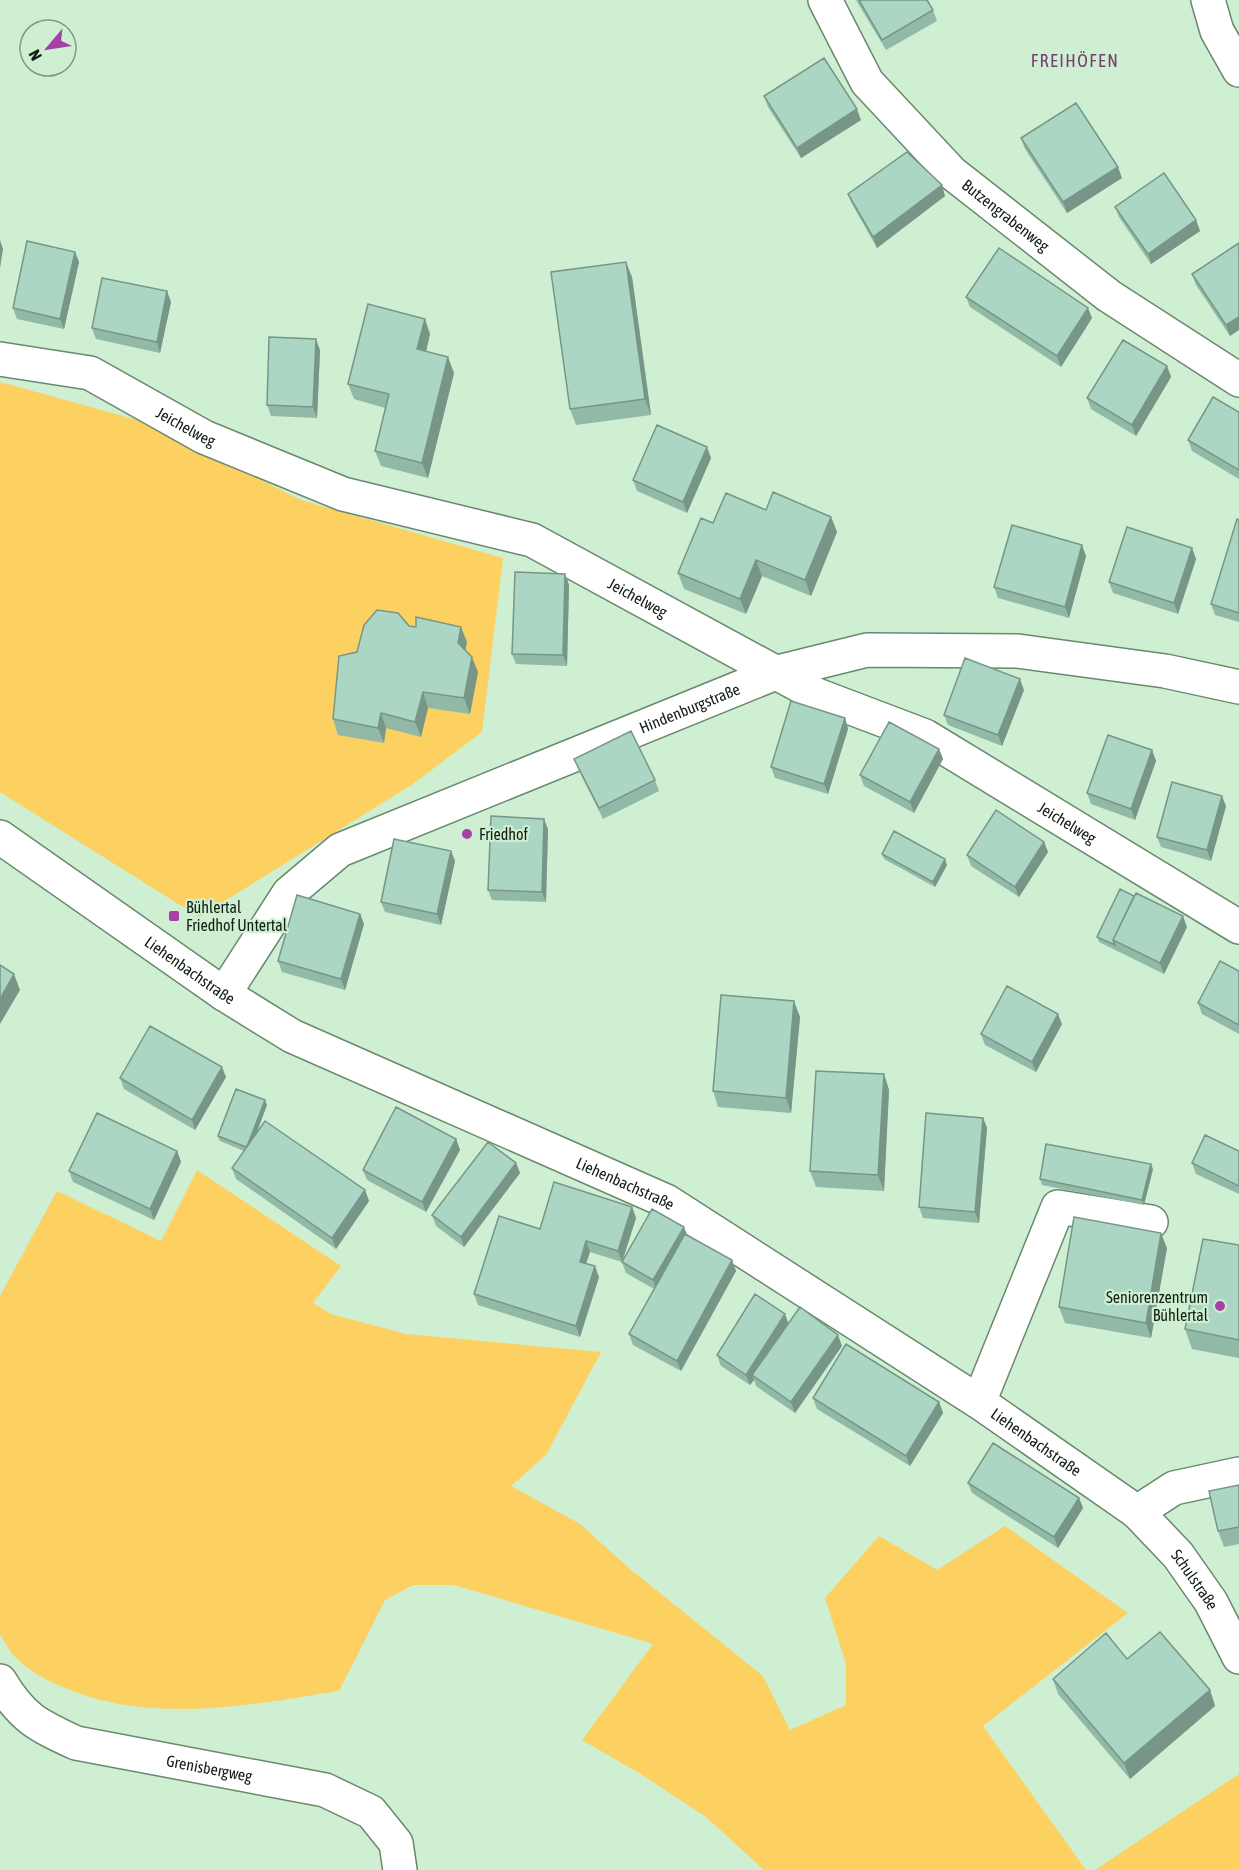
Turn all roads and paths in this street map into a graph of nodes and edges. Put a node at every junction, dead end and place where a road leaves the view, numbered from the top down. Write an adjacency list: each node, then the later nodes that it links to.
1 (825, 0): 5 (street, Butzengrabenweg)
2 (1208, 0): 3 (street)
3 (1239, 70)
4 (0, 359): 6 (street, Jeichelweg)
5 (1239, 380)
6 (777, 672): 7 (street, Hindenburgstraße); 9 (street, Jeichelweg); 10 (street, Hindenburgstraße)
7 (1239, 687)
8 (0, 837): 10 (street, Liehenbachstraße)
9 (1239, 927)
10 (224, 994): 12 (street, Liehenbachstraße)
11 (1151, 1222): 12 (street)
12 (979, 1402): 14 (street, Liehenbachstraße)
13 (1239, 1474): 14 (street)
14 (1137, 1512): 15 (street, Schulstraße)
15 (1239, 1657)
16 (0, 1681): 17 (street, Grenisbergweg)
17 (400, 1870)

